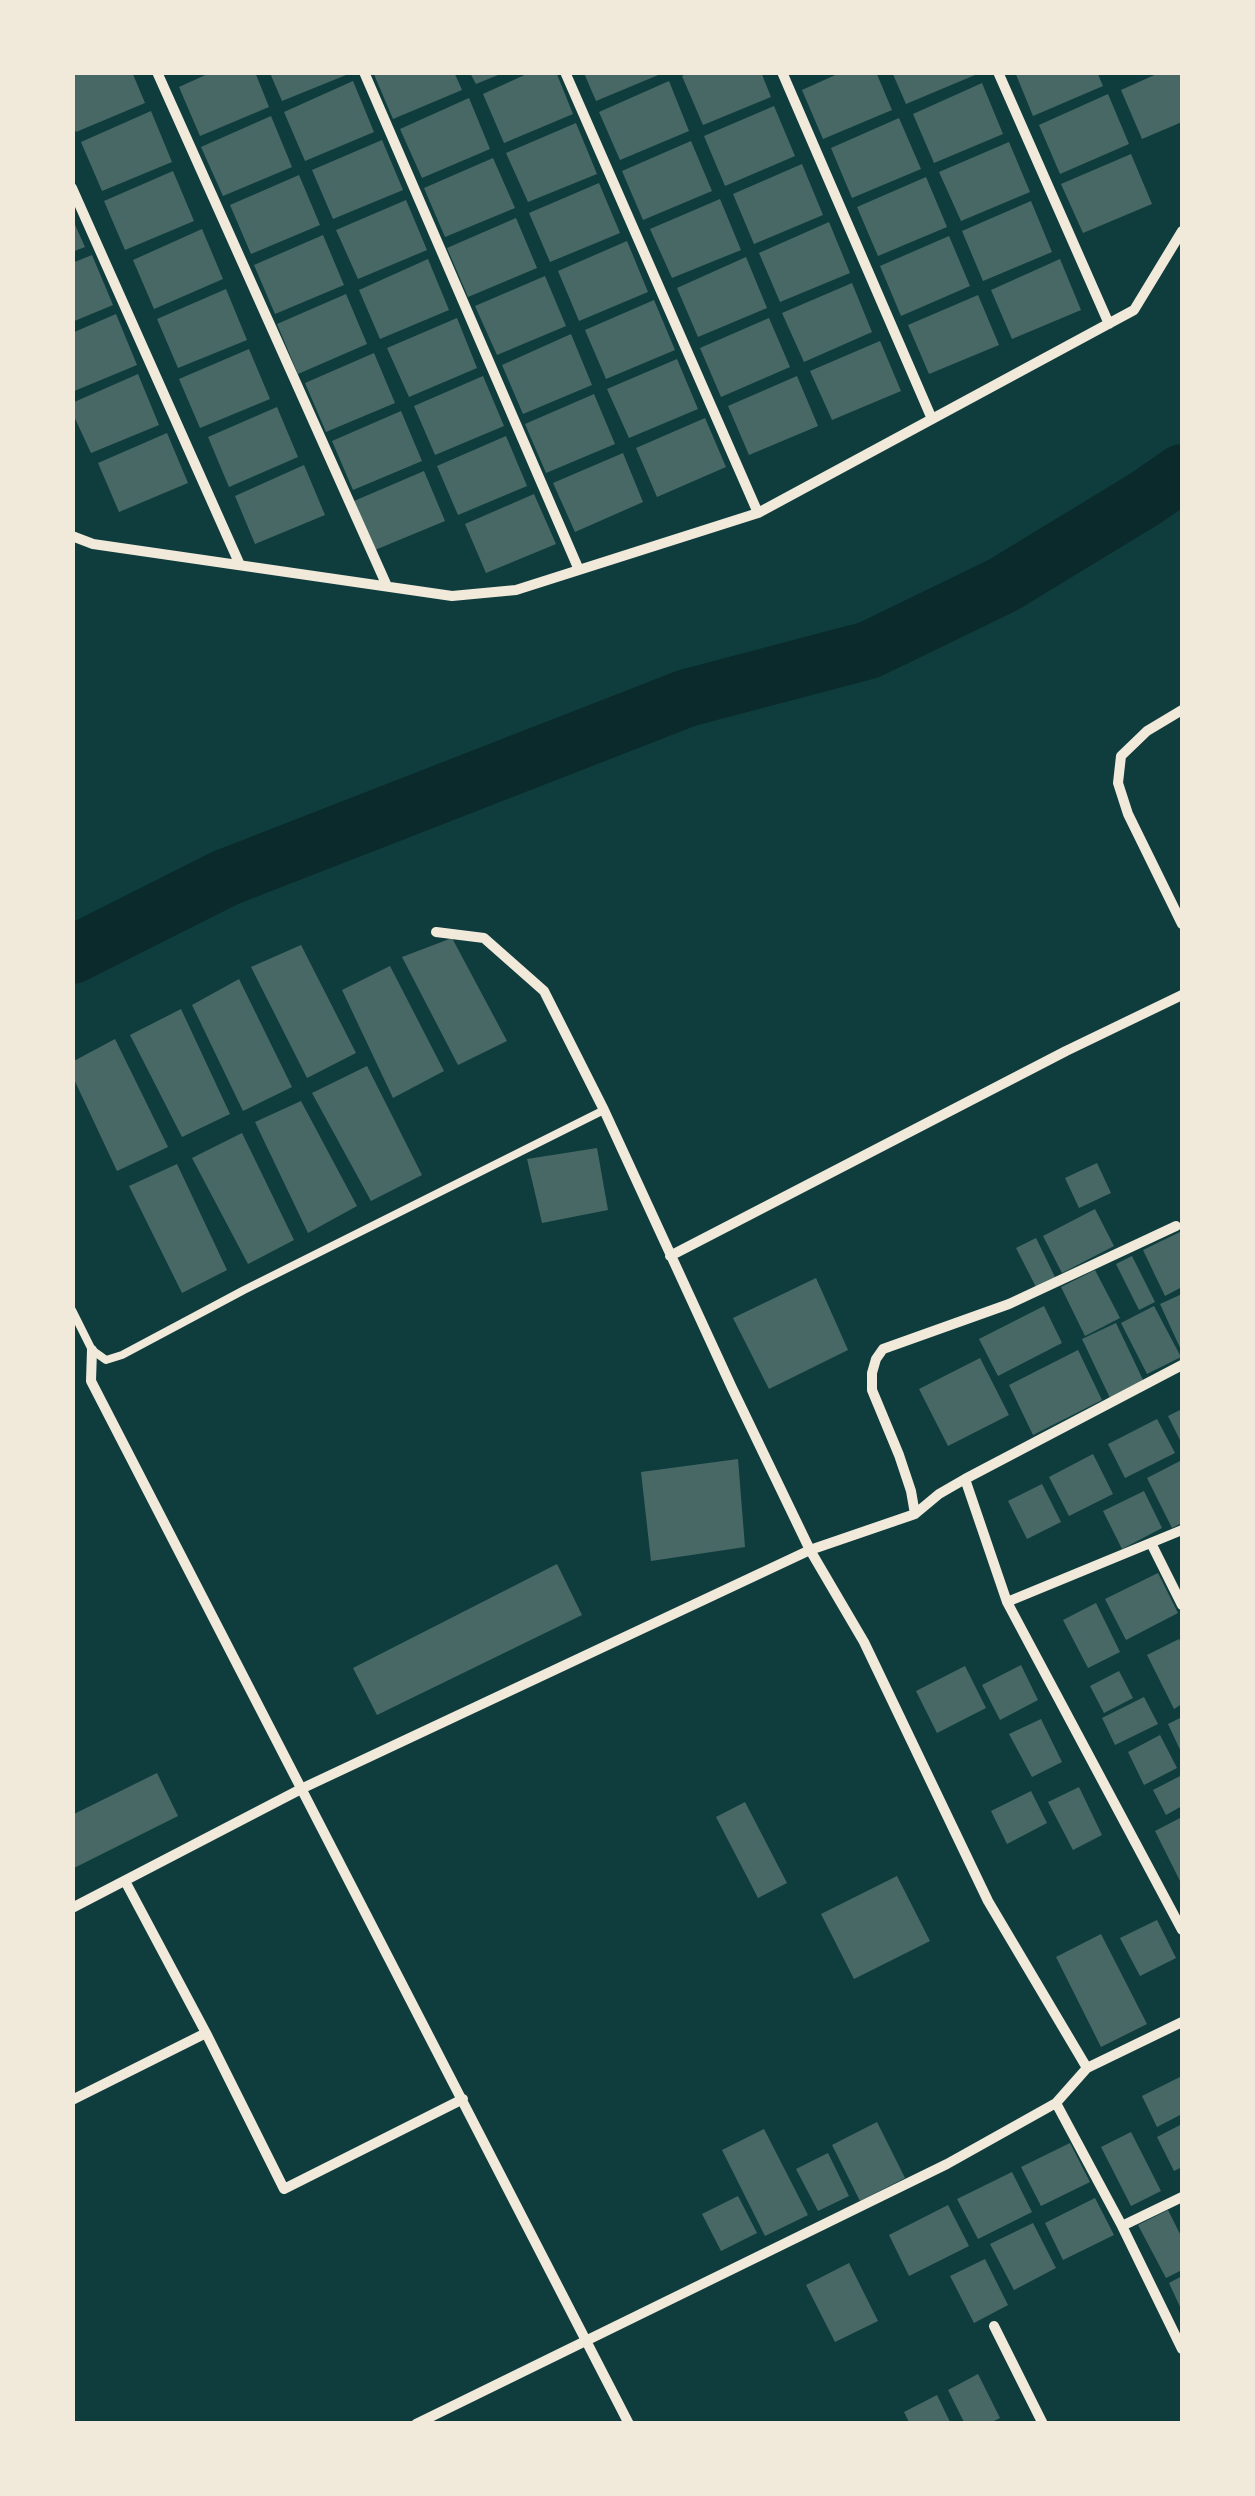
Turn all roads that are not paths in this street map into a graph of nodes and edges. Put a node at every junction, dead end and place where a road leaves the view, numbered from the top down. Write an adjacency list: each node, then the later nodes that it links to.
1 (156, 72): 14 (street)
2 (364, 72): 13 (street)
3 (565, 72): 10 (street)
4 (782, 72): 9 (street)
5 (998, 72): 8 (street)
6 (72, 188): 12 (street)
7 (1182, 231): 8 (street)
8 (1108, 324): 9 (street)
9 (932, 419): 10 (street)
10 (758, 513): 13 (street)
11 (72, 536): 12 (street)
12 (240, 565): 14 (street)
13 (579, 570): 14 (street)
14 (387, 586)
15 (1182, 710): 16 (street)
16 (1182, 924)
17 (436, 932): 19 (street)
18 (1182, 995): 21 (street)
19 (604, 1110): 21 (street); 23 (lane)
20 (1176, 1226): 26 (street)
21 (670, 1256): 29 (street)
22 (72, 1310): 23 (lane)
23 (92, 1350): 32 (street)
24 (1182, 1365): 25 (street)
25 (965, 1479): 26 (street); 30 (street)
26 (915, 1514): 29 (street)
27 (1182, 1530): 28 (street)
28 (1151, 1543): 30 (street); 31 (street)
29 (810, 1550): 32 (street); 38 (street)
30 (1006, 1602): 35 (street)
31 (1182, 1605)
32 (302, 1788): 33 (street); 40 (street)
33 (125, 1881): 34 (street); 37 (street)
34 (72, 1908)
35 (1182, 1930)
36 (1182, 2022): 38 (street)
37 (206, 2033): 39 (street); 40 (street)
38 (1087, 2068): 41 (street)
39 (72, 2100)
40 (463, 2100): 45 (street)
41 (1056, 2102): 43 (street); 45 (street)
42 (1182, 2196): 43 (street)
43 (1122, 2226): 46 (street)
44 (994, 2326): 49 (street)
45 (586, 2339): 47 (street); 48 (street)
46 (1182, 2349)
47 (416, 2424)
48 (629, 2424)
49 (1043, 2424)

